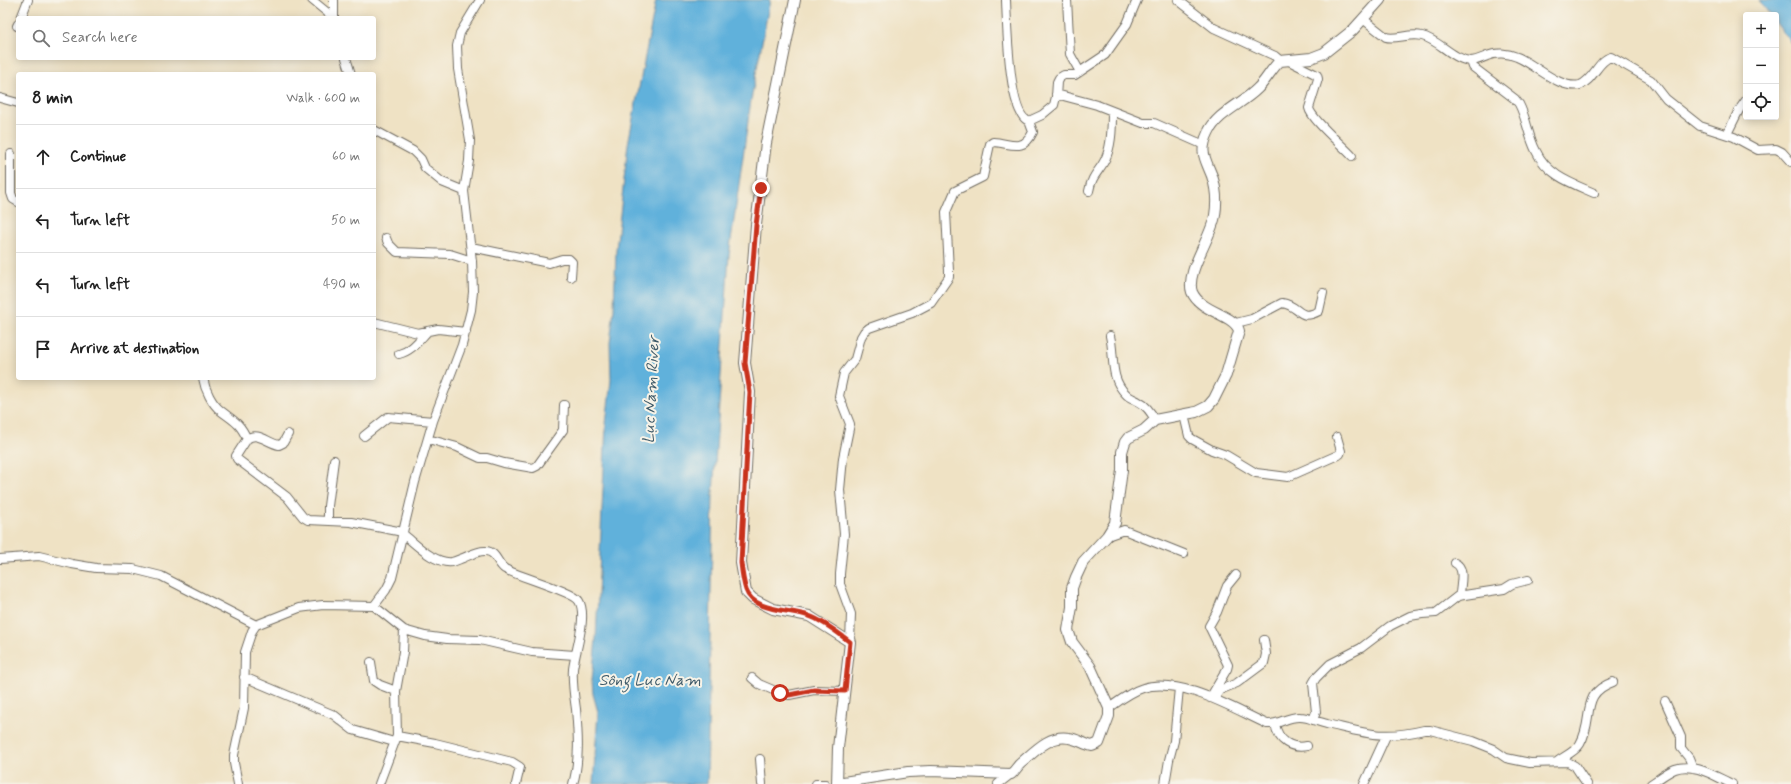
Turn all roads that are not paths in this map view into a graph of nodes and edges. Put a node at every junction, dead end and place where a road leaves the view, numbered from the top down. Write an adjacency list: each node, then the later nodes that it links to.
1 (28, 0): 11 (street)
2 (312, 0): 12 (street)
3 (334, 0): 13 (street)
4 (480, 0): 32 (street)
5 (795, 0): 71 (street)
6 (1006, 0): 25 (street)
7 (1067, 0): 19 (street)
8 (1137, 0): 19 (street)
9 (1178, 0): 16 (street)
10 (1380, 0): 14 (street)
11 (21, 16)
12 (333, 16)
13 (334, 16)
14 (1363, 19): 16 (street); 17 (street)
15 (347, 60): 18 (street)
16 (1285, 61): 28 (street); 30 (street)
17 (1471, 61): 27 (street); 34 (street)
18 (350, 72)
19 (1080, 72): 20 (street)
20 (1056, 94): 24 (street); 25 (street)
21 (0, 98): 22 (street)
22 (16, 102)
23 (1743, 104): 27 (street)
24 (1112, 111): 28 (street); 33 (street)
25 (1029, 121): 71 (street)
26 (376, 131): 32 (street)
27 (1727, 134): 31 (street)
28 (1204, 145): 42 (street)
29 (11, 154): 35 (street)
30 (1352, 156)
31 (1791, 162)
32 (464, 191): 37 (street)
33 (1089, 191)
34 (1594, 193)
35 (16, 201)
36 (386, 238): 38 (street)
37 (471, 247): 38 (street); 39 (street)
38 (472, 260): 44 (street)
39 (571, 277)
40 (1323, 293): 42 (street)
41 (376, 322): 43 (street)
42 (1236, 323): 49 (street)
43 (429, 330): 44 (street); 46 (street)
44 (466, 332): 51 (street)
45 (1110, 336): 50 (street)
46 (399, 354)
47 (204, 380): 55 (street)
48 (564, 405): 56 (street)
49 (1184, 415): 50 (street); 54 (street)
50 (1155, 420): 60 (street)
51 (432, 421): 53 (street); 56 (street)
52 (288, 434): 55 (street)
53 (364, 436)
54 (1337, 437)
55 (247, 439): 58 (street)
56 (428, 439): 59 (street)
57 (334, 460): 58 (street)
58 (328, 520): 59 (street)
59 (403, 533): 67 (street); 72 (street)
60 (1107, 536): 61 (street); 82 (street)
61 (1184, 554)
62 (0, 559): 68 (street)
63 (1455, 563): 66 (street)
64 (1236, 575): 80 (street)
65 (1528, 580): 66 (street)
66 (1460, 594): 83 (street)
67 (374, 606): 68 (street); 69 (street)
68 (256, 625): 74 (street)
69 (404, 630): 72 (street); 78 (street)
70 (1264, 640): 80 (street)
71 (850, 642): 79 (street)
72 (575, 656): 95 (street)
73 (371, 662): 78 (street)
74 (244, 677): 86 (street); 92 (street)
75 (752, 678): 79 (street)
76 (1613, 682): 89 (street)
77 (1179, 688): 80 (street); 82 (street); 101 (street)
78 (396, 691): 86 (street)
79 (845, 691): 99 (street)
80 (1212, 698): 84 (street)
81 (1665, 701): 90 (street)
82 (1108, 708): 91 (street)
83 (1313, 720): 84 (street); 85 (street)
84 (1275, 724): 87 (street)
85 (1386, 736): 89 (street); 102 (street)
86 (396, 739): 93 (street); 94 (street)
87 (1308, 746)
88 (760, 759): 96 (street)
89 (1558, 761): 103 (street)
90 (1693, 768): 104 (street); 105 (street)
91 (1011, 774): 99 (street); 100 (street)
92 (238, 784)
93 (379, 784)
94 (516, 784)
95 (574, 784)
96 (762, 784)
97 (816, 784): 98 (street)
98 (824, 784)
99 (837, 784)
100 (998, 784)
101 (1165, 784)
102 (1364, 784)
103 (1587, 784)
104 (1651, 784)
105 (1732, 784)

